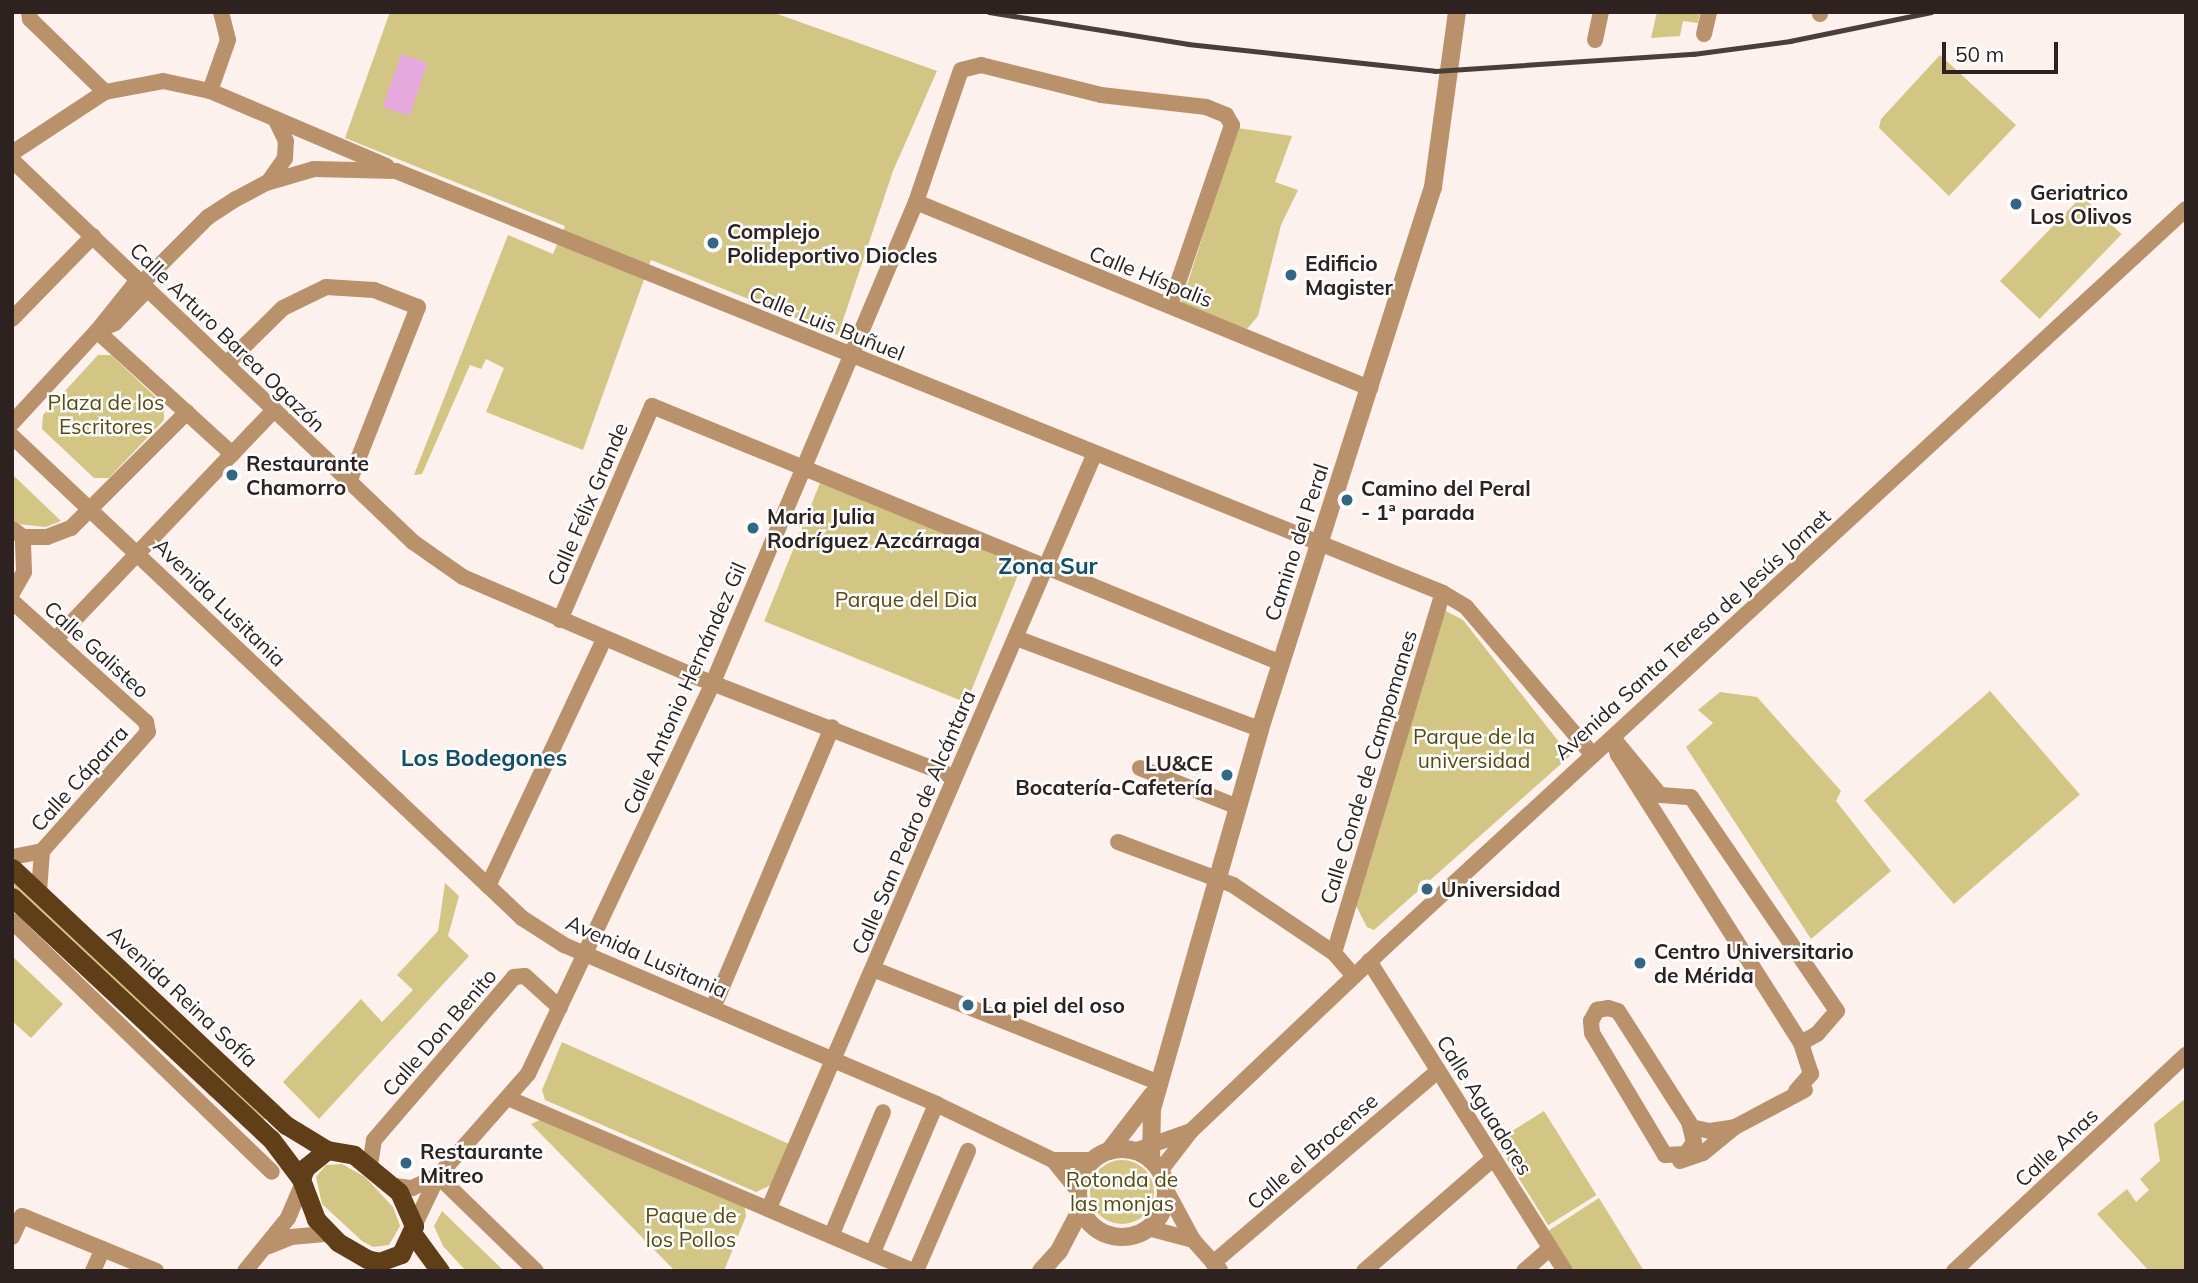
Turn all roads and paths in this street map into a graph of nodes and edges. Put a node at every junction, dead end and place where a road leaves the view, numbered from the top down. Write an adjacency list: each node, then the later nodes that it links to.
1 (29, 12): 9 (street)
2 (222, 12): 8 (street)
3 (1457, 12): 24 (street, Camino del Peral)
4 (1601, 12): 7 (street)
5 (1709, 12): 6 (street)
6 (1704, 34)
7 (1595, 40)
8 (210, 91): 9 (street); 10 (street)
9 (105, 92): 11 (street)
10 (275, 118): 13 (street); 14 (street)
11 (12, 153)
12 (12, 160): 17 (street, Calle Arturo Barea Ogazón)
13 (396, 171): 14 (street, Calle Luis Buñuel); 22 (street, Calle Luis Buñuel)
14 (266, 183): 18 (street, Calle Luis Buñuel)
15 (916, 202): 19 (street, Calle Híspalis); 19 (street, Calle Antonio Hernández Gil); 22 (street, Calle Antonio Hernández Gil)
16 (2186, 209): 50 (street, Avenida Santa Teresa de Jesús Jornet)
17 (93, 236): 18 (street, Calle Arturo Barea Ogazón); 20 (street)
18 (143, 282): 21 (street); 23 (street, Calle Arturo Barea Ogazón)
19 (1170, 306): 24 (street, Calle Híspalis)
20 (12, 318)
21 (97, 331): 26 (street); 27 (street)
22 (850, 356): 29 (street, Calle Luis Buñuel); 31 (street, Calle Antonio Hernández Gil)
23 (228, 363): 25 (street, Calle Arturo Barea Ogazón); 32 (street)
24 (1370, 388): 35 (street, Camino del Peral)
25 (274, 410): 30 (street); 32 (street, Calle Arturo Barea Ogazón)
26 (187, 412): 30 (street); 33 (street)
27 (12, 423)
28 (12, 436): 33 (street, Avenida Lusitania)
29 (1095, 453): 35 (street, Calle Luis Buñuel); 37 (street, Calle San Pedro de Alcántara)
30 (232, 454): 36 (street)
31 (804, 464): 37 (street); 41 (street, Calle Félix Grande); 46 (street, Calle Antonio Hernández Gil)
32 (349, 482): 41 (street, Calle Arturo Barea Ogazón)
33 (90, 511): 34 (street); 36 (street, Avenida Lusitania)
34 (18, 533): 38 (street)
35 (1318, 544): 39 (street, Calle Luis Buñuel); 45 (street, Camino del Peral)
36 (139, 553): 44 (street); 62 (street, Avenida Lusitania)
37 (1048, 566): 42 (street, Calle San Pedro de Alcántara); 45 (street)
38 (12, 593)
39 (1443, 593): 51 (street, Calle Luis Buñuel); 66 (street, Calle Conde de Campomanes)
40 (12, 601): 44 (street, Calle Galisteo)
41 (560, 620): 43 (street, Calle Arturo Barea Ogazón)
42 (1016, 638): 48 (street); 53 (street, Calle San Pedro de Alcántara)
43 (604, 639): 46 (street, Calle Arturo Barea Ogazón); 62 (street)
44 (55, 640): 49 (street, Calle Galisteo)
45 (1281, 663): 48 (street, Camino del Peral)
46 (714, 681): 47 (street, Calle Arturo Barea Ogazón); 67 (street, Calle Antonio Hernández Gil)
47 (832, 727): 53 (street, Calle Arturo Barea Ogazón); 72 (street)
48 (1260, 729): 55 (street, Camino del Peral)
49 (148, 732): 58 (street, Calle Cáparra)
50 (1613, 738): 51 (street, Avenida Santa Teresa de Jesús Jornet); 54 (street); 56 (street)
51 (1593, 755): 68 (street, Avenida Santa Teresa de Jesús Jornet)
52 (1140, 768): 55 (street)
53 (954, 777): 69 (street, Calle San Pedro de Alcántara)
54 (1670, 796): 56 (street); 73 (street)
55 (1238, 807): 61 (street, Camino del Peral)
56 (1658, 815): 74 (street)
57 (1118, 842): 61 (street)
58 (42, 851): 59 (street, Calle Cáparra); 63 (street, Calle Cáparra)
59 (12, 857)
60 (12, 868): 63 (highway, Avenida Reina Sofía)
61 (1217, 880): 66 (street); 78 (street, Camino del Peral)
62 (488, 886): 67 (street, Avenida Lusitania)
63 (39, 892): 86 (highway, Avenida Reina Sofía)
64 (12, 897): 97 (highway)
65 (12, 922): 95 (street)
66 (1334, 953): 70 (street)
67 (586, 954): 71 (street, Calle Antonio Hernández Gil); 72 (street, Avenida Lusitania)
68 (1369, 961): 70 (street, Avenida Santa Teresa de Jesús Jornet); 77 (street, Calle Aguadores)
69 (873, 968): 76 (street, Calle San Pedro de Alcántara); 78 (street)
70 (1354, 976): 85 (street, Avenida Santa Teresa de Jesús Jornet)
71 (560, 1008): 80 (street, Calle Antonio Hernández Gil); 94 (street, Calle Don Benito)
72 (712, 1008): 76 (street, Avenida Lusitania)
73 (1817, 1034): 74 (street); 79 (street)
74 (1801, 1043): 79 (street)
75 (2186, 1055): 126 (street, Calle Anas)
76 (834, 1061): 81 (street, Avenida Lusitania); 100 (street, Calle San Pedro de Alcántara)
77 (1438, 1071): 90 (street, Calle Aguadores); 115 (street, Calle el Brocense)
78 (1159, 1083): 88 (street, Camino del Peral); 93 (street, Camino del Peral)
79 (1797, 1091): 83 (street)
80 (510, 1099): 96 (street, Calle Antonio Hernández Gil); 100 (street)
81 (936, 1104): 91 (street, Avenida Lusitania); 113 (street)
82 (883, 1112): 106 (street)
83 (1735, 1127): 84 (street); 89 (street)
84 (1691, 1128): 89 (street); 89 (street)
85 (1191, 1131): 93 (street, Avenida Santa Teresa de Jesús Jornet); 93 (street, Avenida Santa Teresa de Jesús Jornet)
86 (327, 1150): 94 (highway, Avenida Reina Sofía); 97 (highway)
87 (968, 1151): 121 (street)
88 (1109, 1151): 92 (street); 93 (street)
89 (1671, 1157)
90 (1494, 1158): 110 (street, Calle Aguadores); 123 (street)
91 (1053, 1160): 92 (street, Avenida Lusitania); 99 (street, Avenida Lusitania)
92 (1093, 1160): 99 (street)
93 (1153, 1162): 102 (street); 108 (street)
94 (370, 1165): 98 (highway, Avenida Reina Sofía)
95 (272, 1172)
96 (438, 1176): 98 (street, Calle Antonio Hernández Gil); 103 (street, Calle Antonio Hernández Gil); 120 (street)
97 (301, 1183): 105 (highway); 109 (street)
98 (395, 1186): 103 (highway)
99 (1079, 1191): 101 (street)
100 (768, 1208): 106 (street)
101 (1081, 1209): 104 (street); 112 (street)
102 (1148, 1228): 104 (street); 108 (street)
103 (414, 1230): 114 (highway); 119 (highway)
104 (1104, 1233): 112 (street)
105 (328, 1234): 109 (street); 114 (highway)
106 (832, 1234): 113 (street)
107 (12, 1237): 111 (street)
108 (1193, 1240): 115 (street)
109 (267, 1247): 118 (street)
110 (1550, 1248): 124 (street); 125 (street, Calle Aguadores)
111 (103, 1249): 116 (street); 117 (street)
112 (1059, 1251): 122 (street)
113 (873, 1252): 121 (street)
114 (398, 1265)
115 (1217, 1267)
116 (93, 1271)
117 (156, 1271)
118 (245, 1271)
119 (440, 1271)
120 (536, 1271)
121 (915, 1271)
122 (1041, 1271)
123 (1364, 1271)
124 (1524, 1271)
125 (1565, 1271)
126 (1954, 1271)

